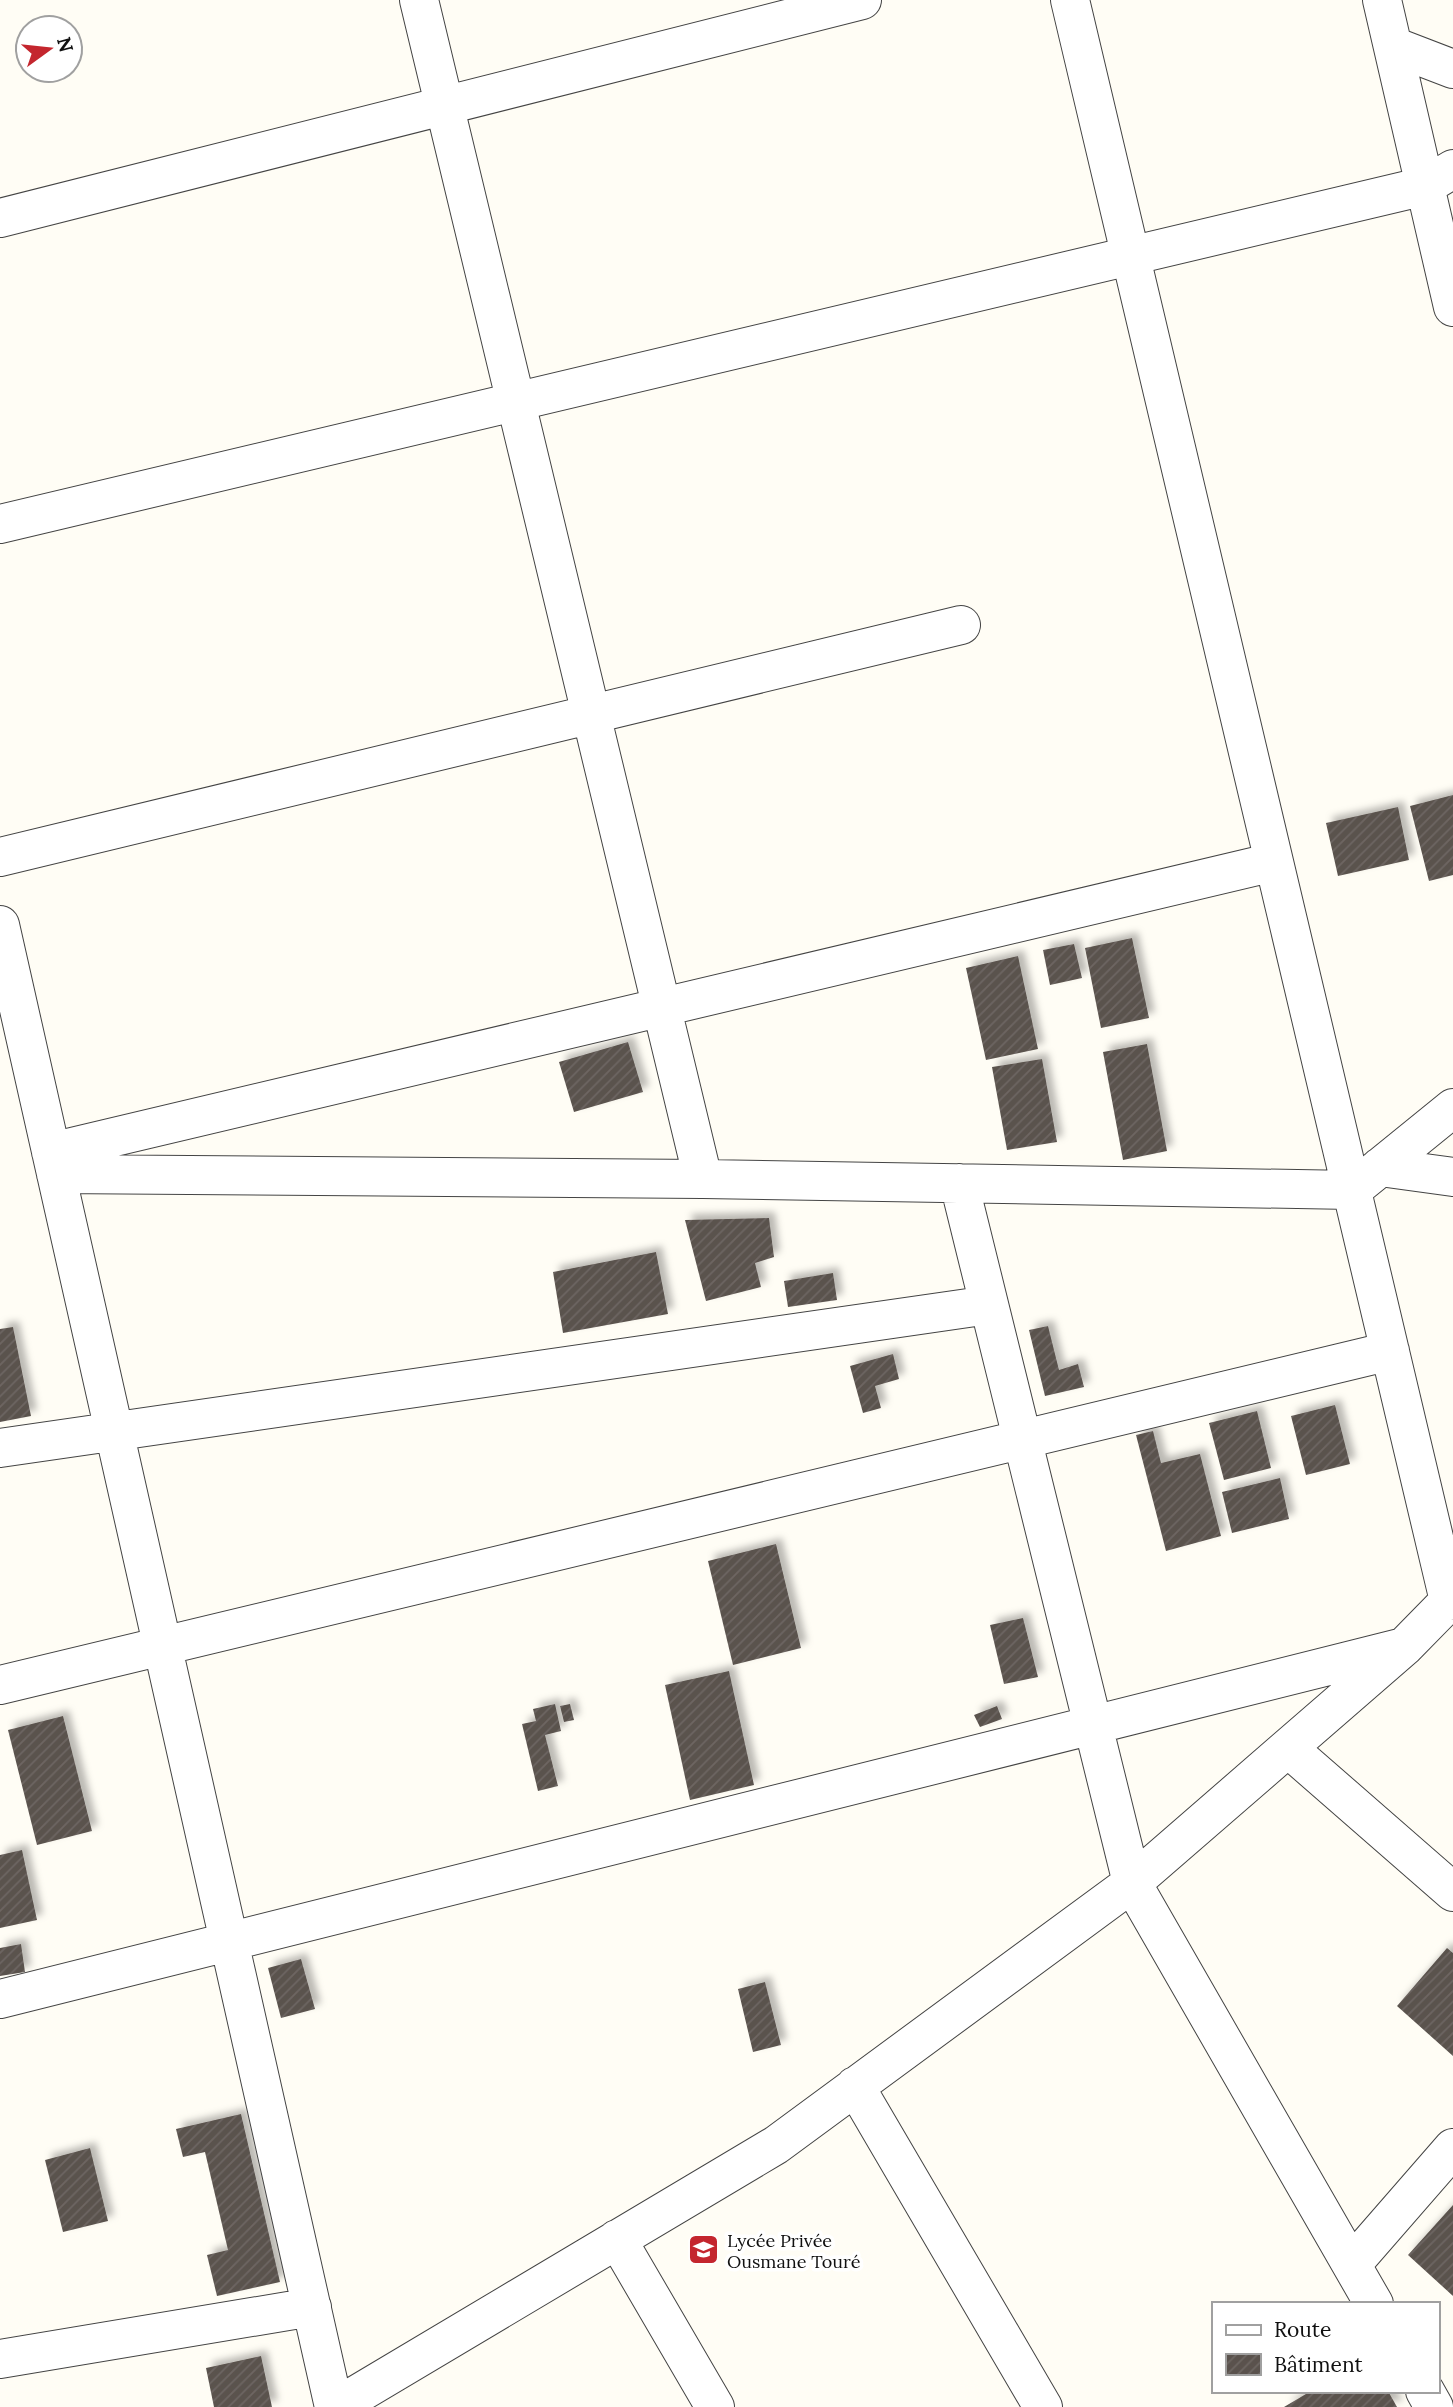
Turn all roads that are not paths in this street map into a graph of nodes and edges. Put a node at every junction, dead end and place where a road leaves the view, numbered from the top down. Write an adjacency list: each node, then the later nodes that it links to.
1 (419, 0): 7 (street)
2 (862, 0): 7 (street)
3 (1070, 0): 10 (street)
4 (1382, 0): 5 (street)
5 (1393, 46): 6 (street); 8 (street)
6 (1453, 69)
7 (444, 106): 9 (street); 12 (street)
8 (1439, 177): 10 (street); 11 (street)
9 (0, 218)
10 (1131, 256): 12 (street); 17 (street)
11 (1453, 307)
12 (516, 402): 13 (street); 15 (street)
13 (0, 524)
14 (961, 625): 15 (street)
15 (591, 714): 16 (street); 19 (street)
16 (0, 857)
17 (1274, 862): 19 (street); 24 (street)
18 (0, 925): 21 (street)
19 (661, 1007): 21 (street); 23 (street)
20 (1453, 1108): 24 (street)
21 (54, 1163): 23 (street); 28 (street)
22 (1453, 1177): 24 (street)
23 (703, 1179): 25 (street)
24 (1366, 1179): 25 (street); 27 (street)
25 (959, 1183): 26 (street)
26 (989, 1305): 28 (street); 29 (street)
27 (1390, 1351): 29 (street); 31 (street)
28 (114, 1432): 30 (street); 32 (street)
29 (1022, 1439): 32 (street); 35 (street)
30 (0, 1448)
31 (1451, 1599): 33 (street)
32 (162, 1644): 34 (street); 39 (street)
33 (1405, 1647): 35 (street); 36 (street)
34 (0, 1685)
35 (1093, 1725): 37 (street); 39 (street)
36 (1288, 1748): 37 (street); 38 (street)
37 (1132, 1883): 41 (street); 44 (street)
38 (1453, 1892)
39 (229, 1941): 40 (street); 46 (street)
40 (0, 1999)
41 (855, 2086): 43 (street); 50 (street)
42 (1453, 2148): 44 (street)
43 (617, 2239): 48 (street); 49 (street)
44 (1352, 2264): 45 (street)
45 (1373, 2302)
46 (312, 2307): 47 (street); 48 (street)
47 (0, 2359)
48 (335, 2407)
49 (715, 2407)
50 (1043, 2407)

